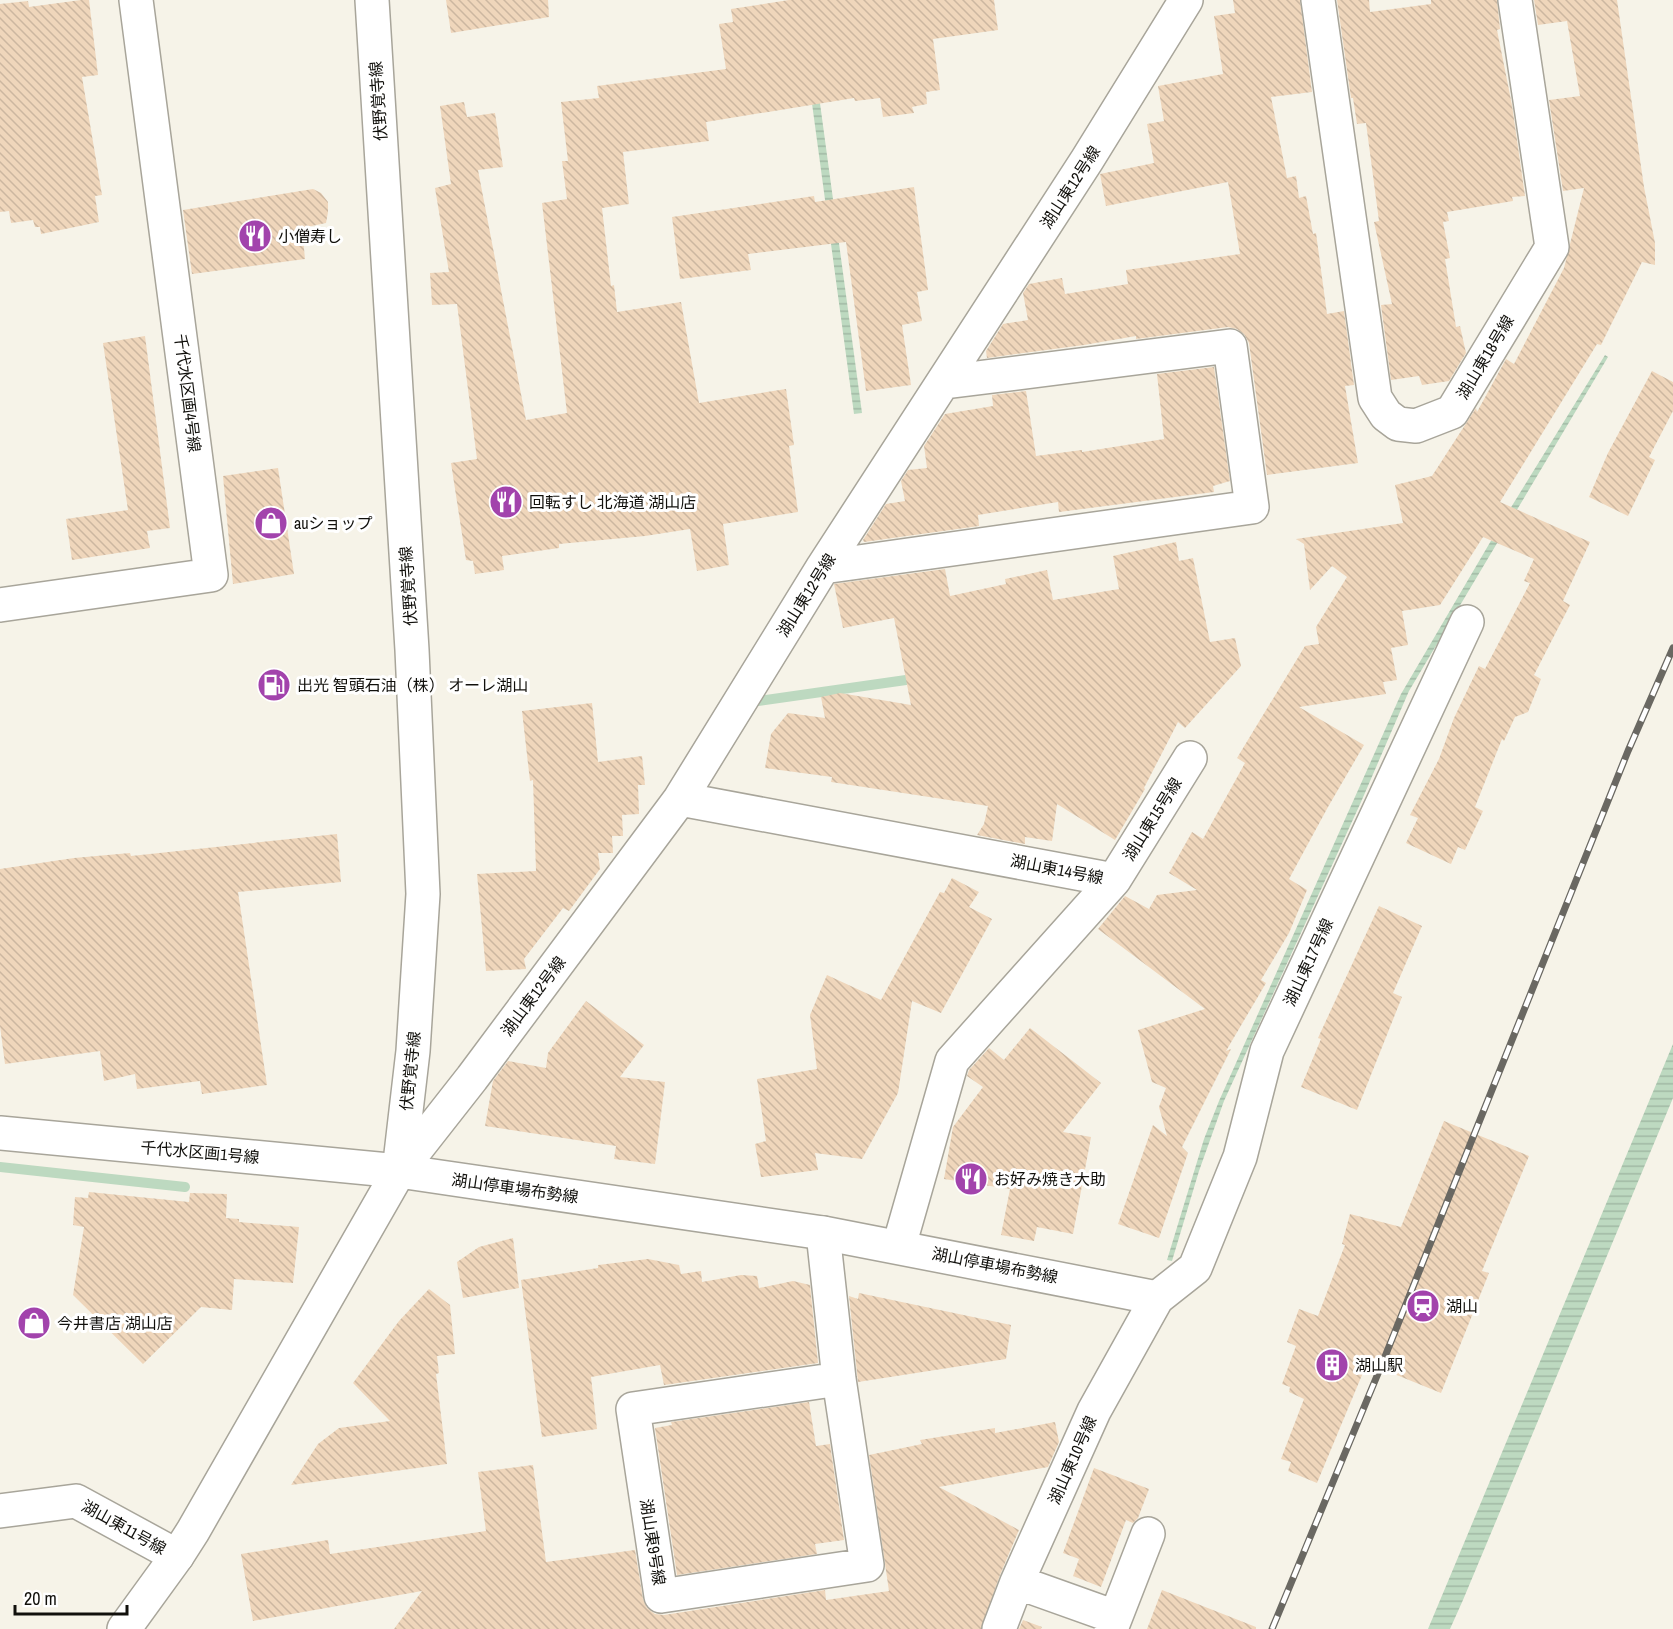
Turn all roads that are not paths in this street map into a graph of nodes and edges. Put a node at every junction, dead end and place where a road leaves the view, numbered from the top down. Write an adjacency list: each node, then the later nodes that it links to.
1 (136, 0): 8 (street, 千代水区画4号線)
2 (372, 0): 14 (street, 伏野覚寺線)
3 (1186, 0): 6 (street, 湖山東12号線)
4 (1318, 0): 5 (street, 湖山東18号線)
5 (1515, 0)
6 (945, 382): 7 (street, 湖山東12号線); 7 (street)
7 (823, 567): 11 (street, 湖山東12号線)
8 (0, 604)
9 (1467, 622): 17 (street, 湖山東17号線)
10 (1190, 758): 12 (street, 湖山東15号線)
11 (680, 799): 12 (street, 湖山東14号線); 14 (street, 湖山東12号線)
12 (1114, 880): 16 (street, 湖山東14号線)
13 (0, 1132): 14 (street, 千代水区画1号線)
14 (399, 1172): 15 (street, 湖山停車場布勢線); 21 (street)
15 (823, 1233): 16 (street, 湖山停車場布勢線); 18 (street, 湖山東9号線)
16 (899, 1246): 17 (street, 湖山停車場布勢線)
17 (1157, 1298): 22 (street, 湖山東10号線)
18 (839, 1379): 18 (street, 湖山東9号線)
19 (0, 1511): 21 (street, 湖山東11号線)
20 (1148, 1534): 23 (street)
21 (177, 1556): 24 (street)
22 (1017, 1582): 23 (street); 25 (street, 湖山東10号線)
23 (1113, 1623)
24 (124, 1629)
25 (999, 1629)

